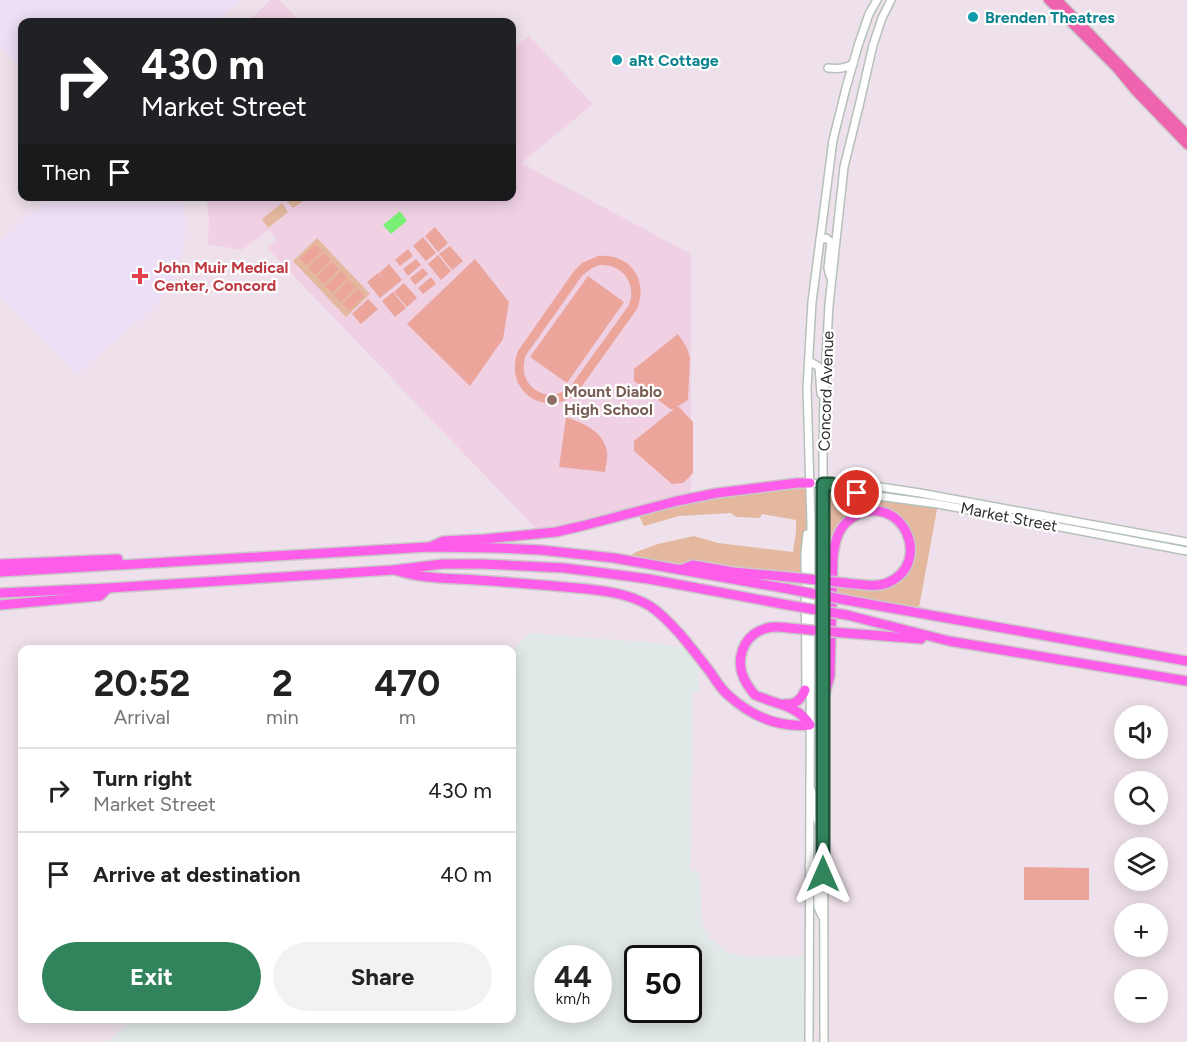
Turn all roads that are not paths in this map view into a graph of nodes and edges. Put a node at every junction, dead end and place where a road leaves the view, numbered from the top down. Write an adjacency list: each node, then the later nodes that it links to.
1 (877, 0): 5 (main road, Concord Avenue)
2 (891, 0): 10 (main road, Concord Avenue)
3 (1048, 0): 8 (main road)
4 (1058, 0): 7 (main road)
5 (853, 63): 6 (main road); 9 (main road, Concord Avenue)
6 (828, 68)
7 (1187, 134)
8 (1187, 146)
9 (819, 240): 10 (main road); 11 (main road, Concord Avenue)
10 (831, 282): 12 (main road, Concord Avenue)
11 (809, 360): 12 (main road); 13 (main road, Concord Avenue)
12 (824, 395): 14 (main road, Concord Avenue)
13 (810, 483): 14 (main road, Market Street); 16 (main road, Concord Avenue); 18 (highway)
14 (823, 484): 15 (main road, Market Street); 32 (main road, Concord Avenue)
15 (832, 484): 17 (main road, Market Street); 19 (main road, Market Street)
16 (811, 523): 31 (main road, Concord Avenue); 34 (main road, Concord Avenue)
17 (1187, 542)
18 (428, 548): 20 (highway); 23 (highway)
19 (1187, 551)
20 (168, 562): 21 (highway); 24 (highway)
21 (0, 564)
22 (393, 570): 25 (highway); 28 (highway, bridge); 35 (highway)
23 (681, 570): 29 (highway, bridge); 32 (highway, bridge)
24 (0, 572)
25 (108, 588): 26 (highway); 27 (highway)
26 (0, 593)
27 (0, 605)
28 (949, 641): 30 (highway); 33 (highway, bridge)
29 (1187, 661)
30 (1187, 681)
31 (805, 690): 33 (highway); 34 (main road, Concord Avenue)
32 (824, 697): 36 (main road, Concord Avenue)
33 (778, 704): 35 (highway)
34 (811, 712): 35 (main road, Concord Avenue)
35 (810, 725): 36 (main road); 37 (main road, Concord Avenue)
36 (823, 728): 38 (main road, Concord Avenue)
37 (810, 789): 38 (main road); 39 (main road, Concord Avenue)
38 (823, 826): 40 (main road, Concord Avenue)
39 (810, 866): 40 (main road); 41 (main road, Concord Avenue)
40 (823, 919): 42 (main road, Concord Avenue)
41 (809, 1042)
42 (824, 1042)

